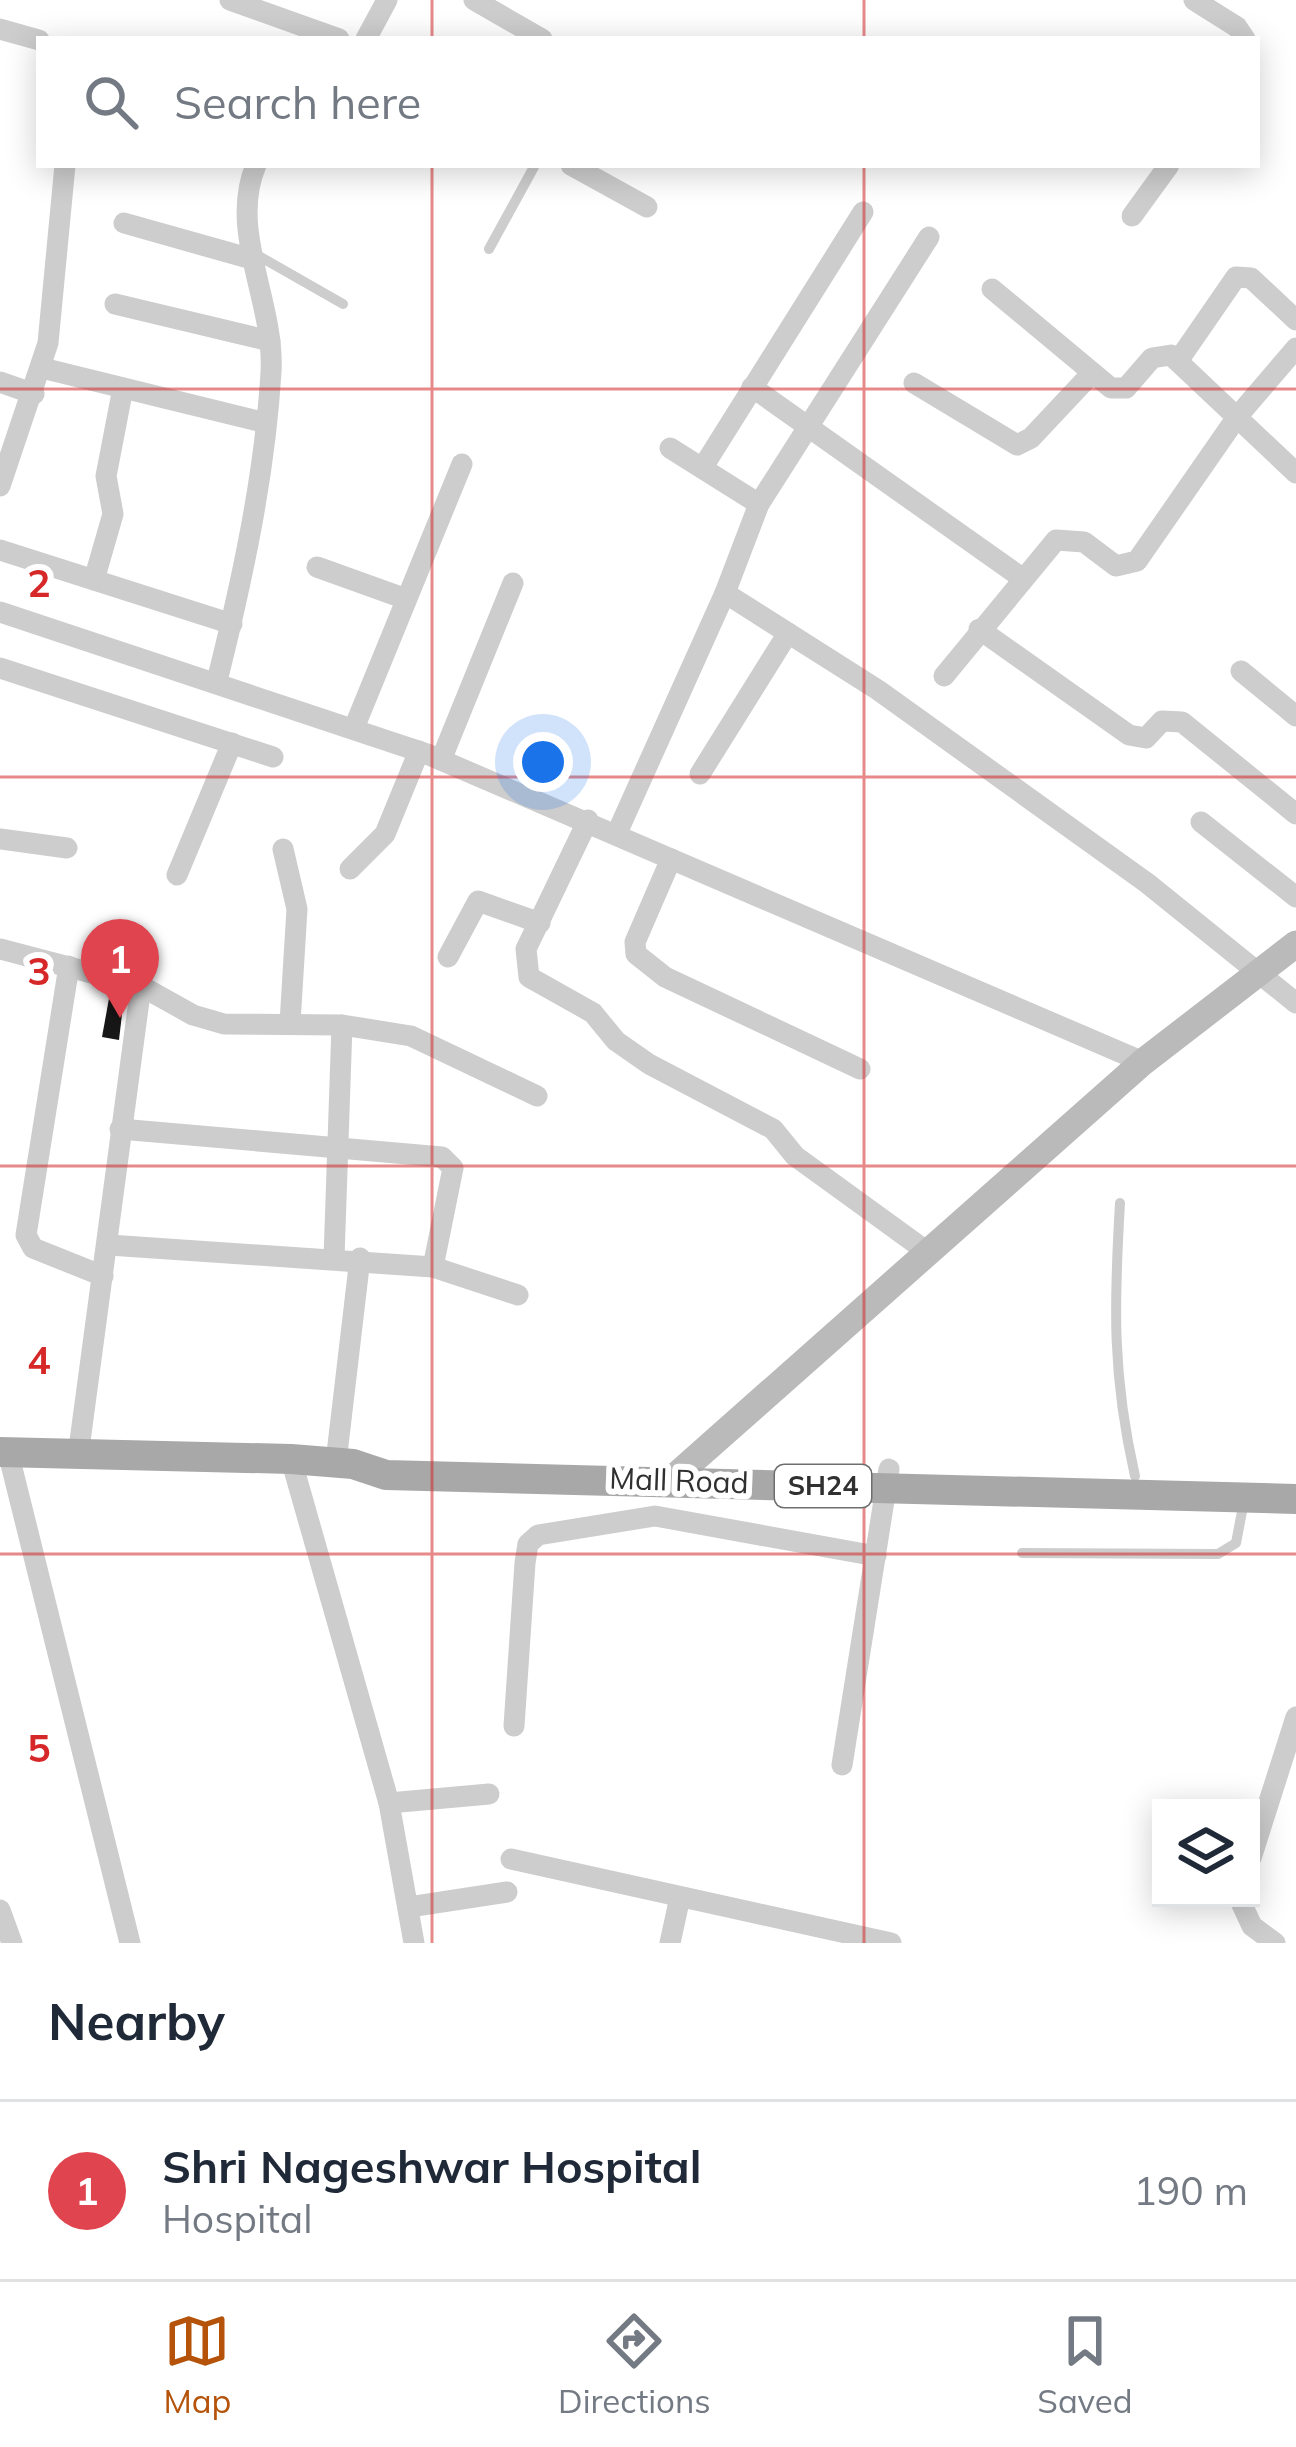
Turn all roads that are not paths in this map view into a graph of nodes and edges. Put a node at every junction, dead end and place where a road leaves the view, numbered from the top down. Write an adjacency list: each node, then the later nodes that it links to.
1 (230, 0): 6 (street)
2 (387, 0): 7 (street)
3 (474, 0): 8 (street)
4 (1195, 0): 9 (street)
5 (0, 29): 10 (street)
6 (331, 36)
7 (368, 36)
8 (537, 36)
9 (1243, 36)
10 (36, 39)
11 (64, 168): 30 (street)
12 (255, 168): 22 (street)
13 (533, 168): 21 (lane)
14 (577, 168): 16 (street)
15 (1167, 168): 18 (street)
16 (647, 206)
17 (863, 212): 34 (street)
18 (1132, 216)
19 (124, 223): 22 (street)
20 (929, 237): 39 (street)
21 (489, 249)
22 (254, 256): 25 (lane); 27 (street)
23 (992, 290): 31 (street)
24 (115, 304): 27 (street)
25 (343, 304)
26 (1296, 320): 29 (street)
27 (270, 341): 38 (street)
28 (1296, 348): 37 (street)
29 (1178, 361): 31 (street); 37 (street)
30 (42, 368): 35 (street); 36 (street)
31 (1092, 373): 33 (street)
32 (0, 382): 36 (street)
33 (914, 383)
34 (752, 387): 39 (street); 42 (street)
35 (123, 388): 38 (street); 49 (street)
36 (34, 394): 44 (street)
37 (1237, 417): 43 (street); 48 (street)
38 (266, 423): 54 (street)
39 (808, 426): 45 (street); 48 (street)
40 (670, 448): 42 (street)
41 (462, 464): 52 (street)
42 (703, 466): 45 (street)
43 (1296, 473)
44 (0, 486)
45 (759, 504): 51 (street)
46 (0, 550): 49 (street)
47 (317, 567): 52 (street)
48 (1022, 578): 55 (street)
49 (94, 580): 54 (street)
50 (513, 583): 66 (street)
51 (725, 593): 56 (street); 71 (street)
52 (406, 599): 62 (street)
53 (0, 613): 60 (street)
54 (232, 623): 60 (street)
55 (979, 629): 59 (street); 68 (street)
56 (788, 633): 67 (street); 84 (street)
57 (0, 668): 63 (street)
58 (1241, 670): 61 (street)
59 (944, 676)
60 (218, 681): 62 (street)
61 (1296, 716)
62 (354, 728): 64 (street)
63 (232, 742): 65 (street); 77 (street)
64 (419, 751): 66 (street); 76 (street)
65 (273, 757)
66 (441, 760): 69 (street)
67 (700, 774)
68 (1296, 814)
69 (588, 820): 71 (street); 79 (street)
70 (1201, 822): 78 (street)
71 (617, 833): 75 (street)
72 (0, 839): 73 (street)
73 (68, 848)
74 (283, 849): 87 (street)
75 (671, 859): 89 (street); 90 (street)
76 (350, 869)
77 (176, 875)
78 (1296, 897)
79 (540, 923): 82 (street); 96 (street)
80 (1296, 944): 84 (main road)
81 (0, 949): 83 (street)
82 (448, 957)
83 (69, 966): 85 (street); 100 (street)
84 (1262, 971): 86 (street); 89 (main road)
85 (141, 986): 87 (street); 92 (street)
86 (1296, 1004)
87 (290, 1023): 88 (street)
88 (342, 1024): 91 (street); 93 (street)
89 (1143, 1062): 96 (main road)
90 (860, 1069)
91 (537, 1096)
92 (120, 1130): 93 (street); 95 (street)
93 (342, 1147): 97 (street); 99 (street)
94 (1120, 1203): 107 (lane)
95 (109, 1245): 97 (street); 100 (street)
96 (926, 1251): 106 (main road)
97 (334, 1258): 98 (street)
98 (360, 1258): 99 (street); 105 (street)
99 (434, 1267): 101 (street)
100 (103, 1276): 103 (street)
101 (518, 1295)
102 (4, 1452): 103 (main road, Mall Road / SH24); 129 (street)
103 (78, 1456): 104 (main road, Mall Road / SH24)
104 (292, 1460): 105 (main road, Mall Road / SH24); 120 (street)
105 (345, 1463): 106 (main road, Mall Road / SH24)
106 (668, 1471): 108 (main road, Mall Road / SH24); 112 (street)
107 (1135, 1476): 108 (main road, Mall Road / SH24); 109 (main road, Mall Road / SH24)
108 (888, 1478): 110 (main road, Mall Road / SH24); 114 (street)
109 (1296, 1482)
110 (1244, 1498): 111 (main road, Mall Road / SH24); 113 (lane)
111 (1296, 1499)
112 (656, 1516): 114 (street); 116 (street)
113 (1022, 1553)
114 (876, 1556): 117 (street)
115 (1296, 1717): 118 (street)
116 (514, 1726)
117 (842, 1765)
118 (1286, 1785): 121 (street)
119 (489, 1794): 120 (street)
120 (389, 1803): 125 (street)
121 (1260, 1839)
122 (511, 1859): 124 (street)
123 (507, 1892): 125 (street)
124 (680, 1897): 131 (street); 132 (street)
125 (409, 1907): 130 (street)
126 (1241, 1907): 133 (street)
127 (0, 1910): 128 (street)
128 (12, 1943)
129 (130, 1943)
130 (414, 1943)
131 (670, 1943)
132 (891, 1943)
133 (1275, 1943)

